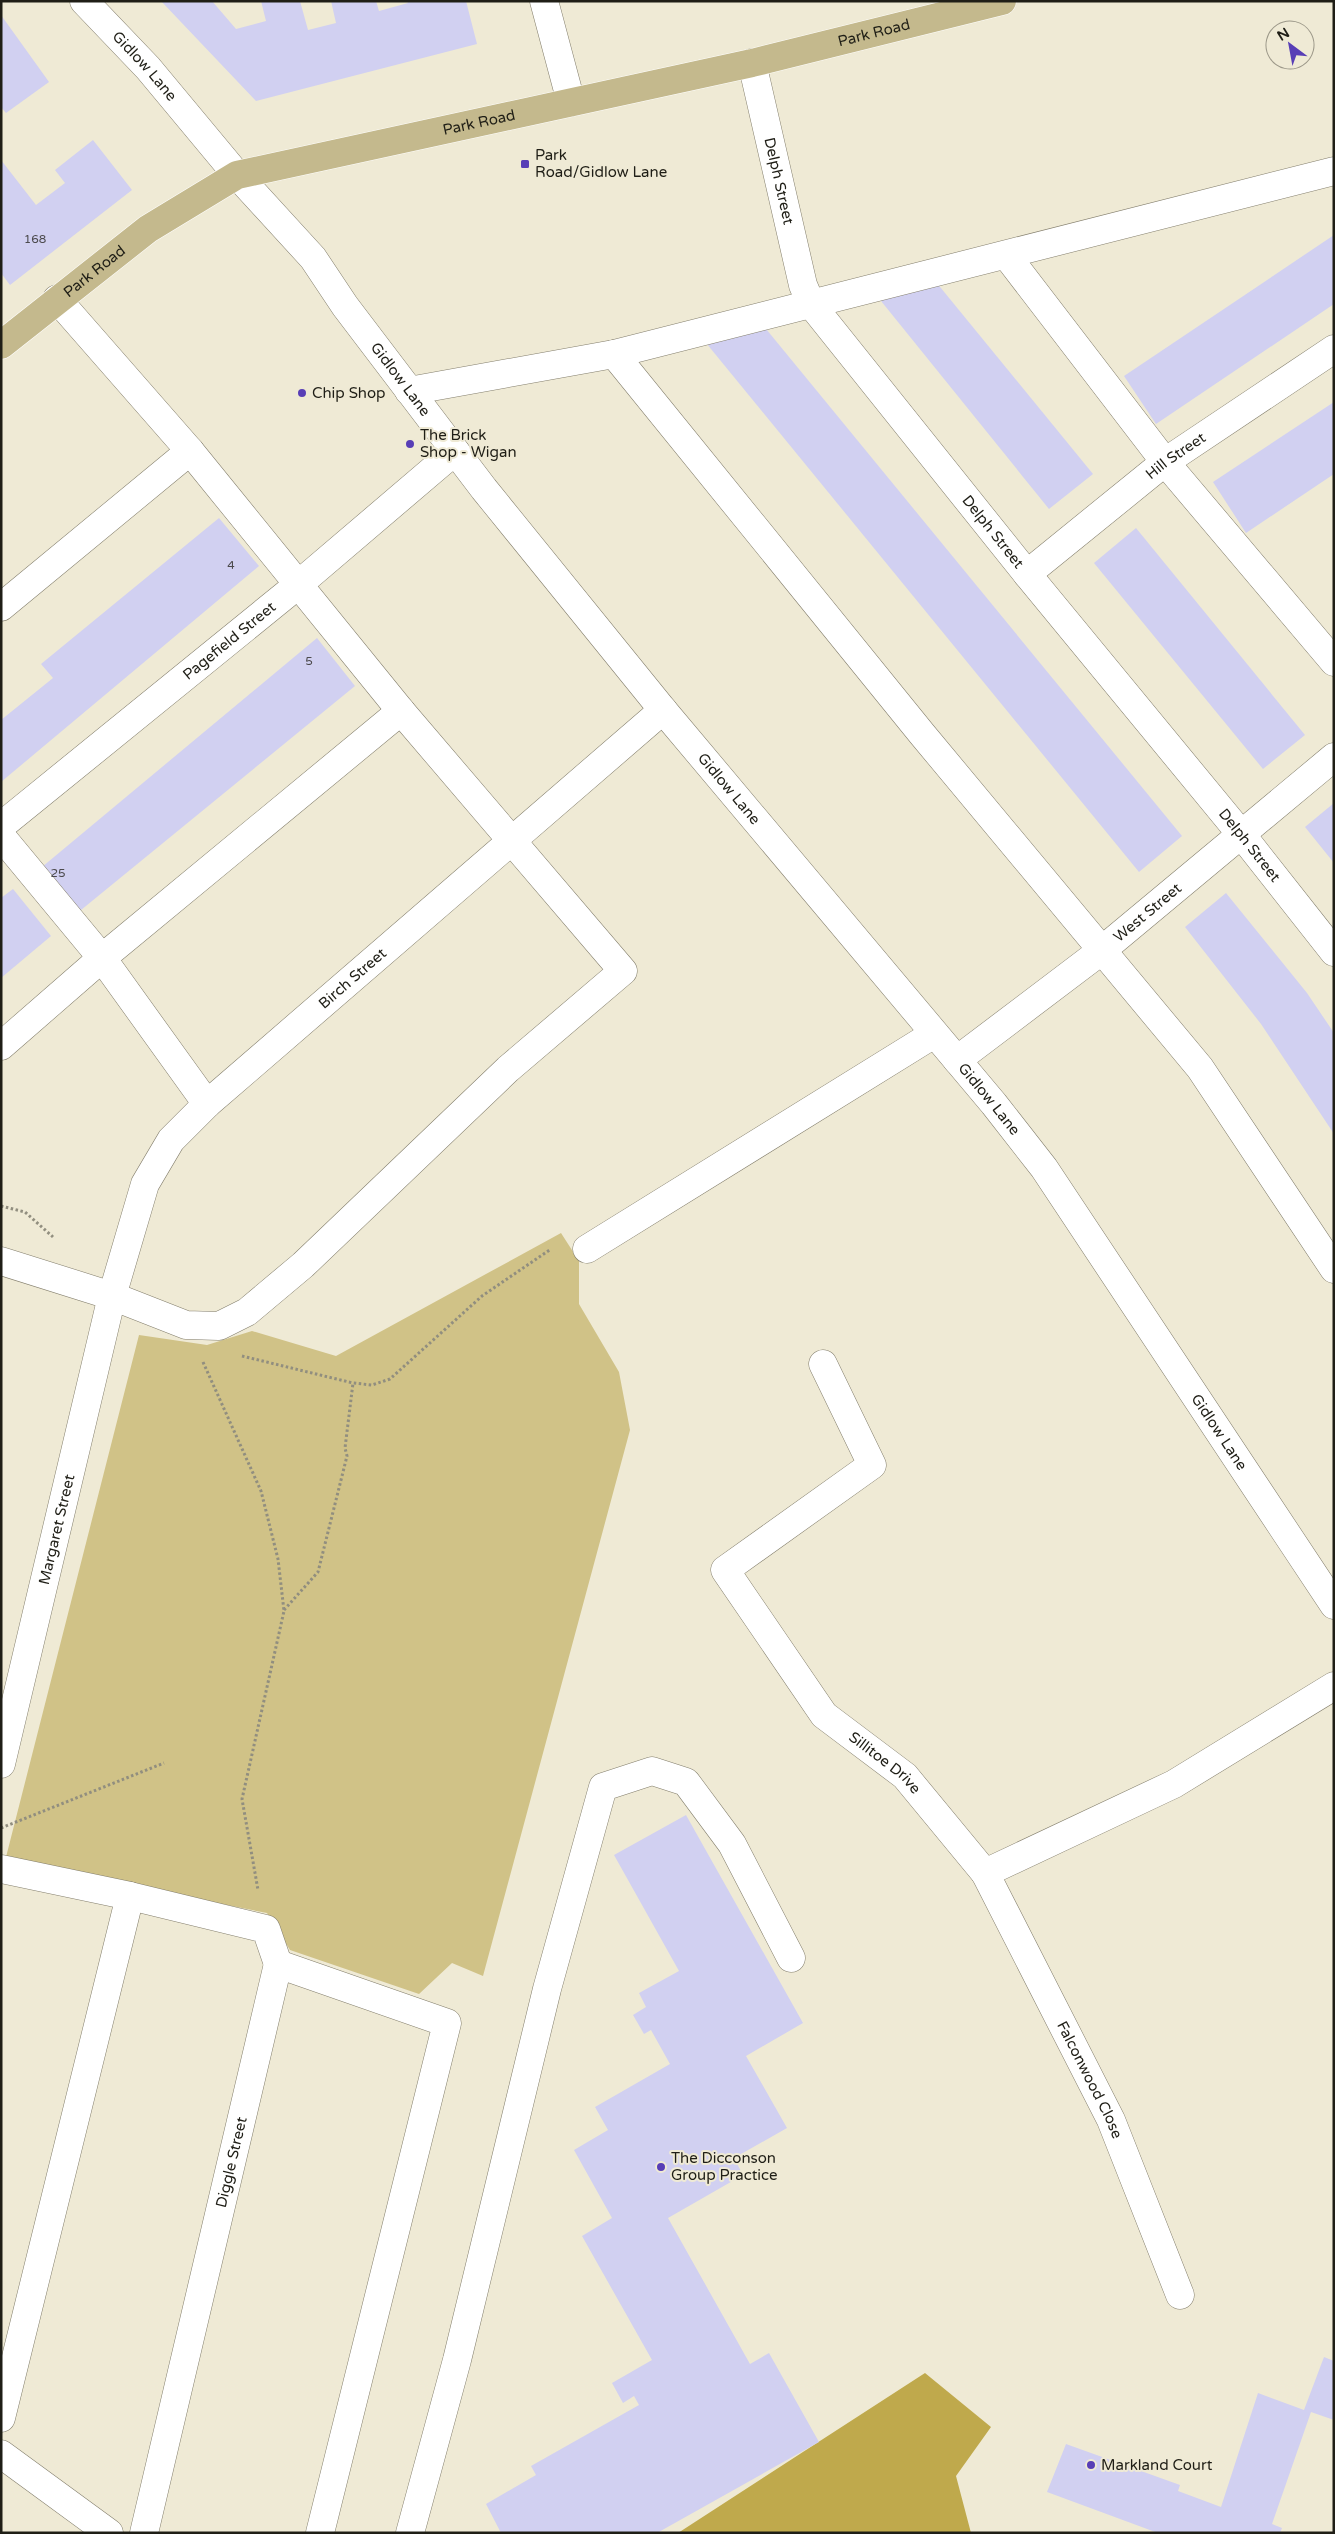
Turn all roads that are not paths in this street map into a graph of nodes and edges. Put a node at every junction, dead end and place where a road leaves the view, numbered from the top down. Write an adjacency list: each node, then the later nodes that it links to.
1 (84, 1): 7 (street, Gidlow Lane)
2 (544, 1): 5 (street)
3 (1002, 1): 4 (main road, Park Road)
4 (752, 63): 5 (main road, Park Road); 10 (street, Delph Street)
5 (571, 102): 7 (main road, Park Road)
6 (1334, 171): 8 (street)
7 (237, 175): 9 (main road, Park Road); 14 (street, Gidlow Lane)
8 (1007, 256): 10 (street); 17 (street)
9 (57, 299): 11 (main road, Park Road); 15 (street)
10 (811, 304): 13 (street); 18 (street, Delph Street)
11 (1, 345)
12 (1334, 349): 17 (street, Hill Street)
13 (614, 354): 14 (street); 29 (street)
14 (409, 391): 16 (street, Gidlow Lane)
15 (190, 451): 19 (street); 20 (street)
16 (455, 452): 19 (street, Pagefield Street); 22 (street, Gidlow Lane)
17 (1165, 462): 18 (street, Hill Street); 21 (street)
18 (1027, 574): 26 (street, Delph Street)
19 (299, 584): 23 (street); 25 (street, Pagefield Street)
20 (1, 607)
21 (1334, 662)
22 (663, 710): 28 (street, Birch Street); 32 (street, Gidlow Lane)
23 (400, 711): 28 (street); 31 (street)
24 (1334, 757): 26 (street, West Street)
25 (1, 826)
26 (1241, 834): 29 (street, West Street); 30 (street, Delph Street)
27 (1, 836): 31 (street)
28 (513, 840): 35 (street, Birch Street); 39 (street)
29 (1101, 951): 34 (street, West Street); 38 (street)
30 (1334, 952)
31 (102, 958): 33 (street); 35 (street)
32 (934, 1034): 34 (street, Gidlow Lane); 36 (street)
33 (1, 1046)
34 (957, 1060): 41 (street, Gidlow Lane)
35 (207, 1104): 39 (street, Birch Street)
36 (591, 1246)
37 (1, 1261): 39 (street)
38 (1334, 1269)
39 (112, 1296): 43 (street, Margaret Street)
40 (823, 1364): 45 (street, Sillitoe Drive)
41 (1334, 1605)
42 (1334, 1686): 45 (street)
43 (1, 1764)
44 (1, 1869): 46 (street)
45 (985, 1873): 49 (street, Falconwood Close)
46 (130, 1896): 48 (street); 50 (street)
47 (792, 1958): 55 (street)
48 (278, 1964): 53 (street, Diggle Street); 54 (street)
49 (1180, 2295)
50 (1, 2418)
51 (1, 2454): 52 (street)
52 (109, 2533)
53 (144, 2533)
54 (320, 2533)
55 (410, 2533)

